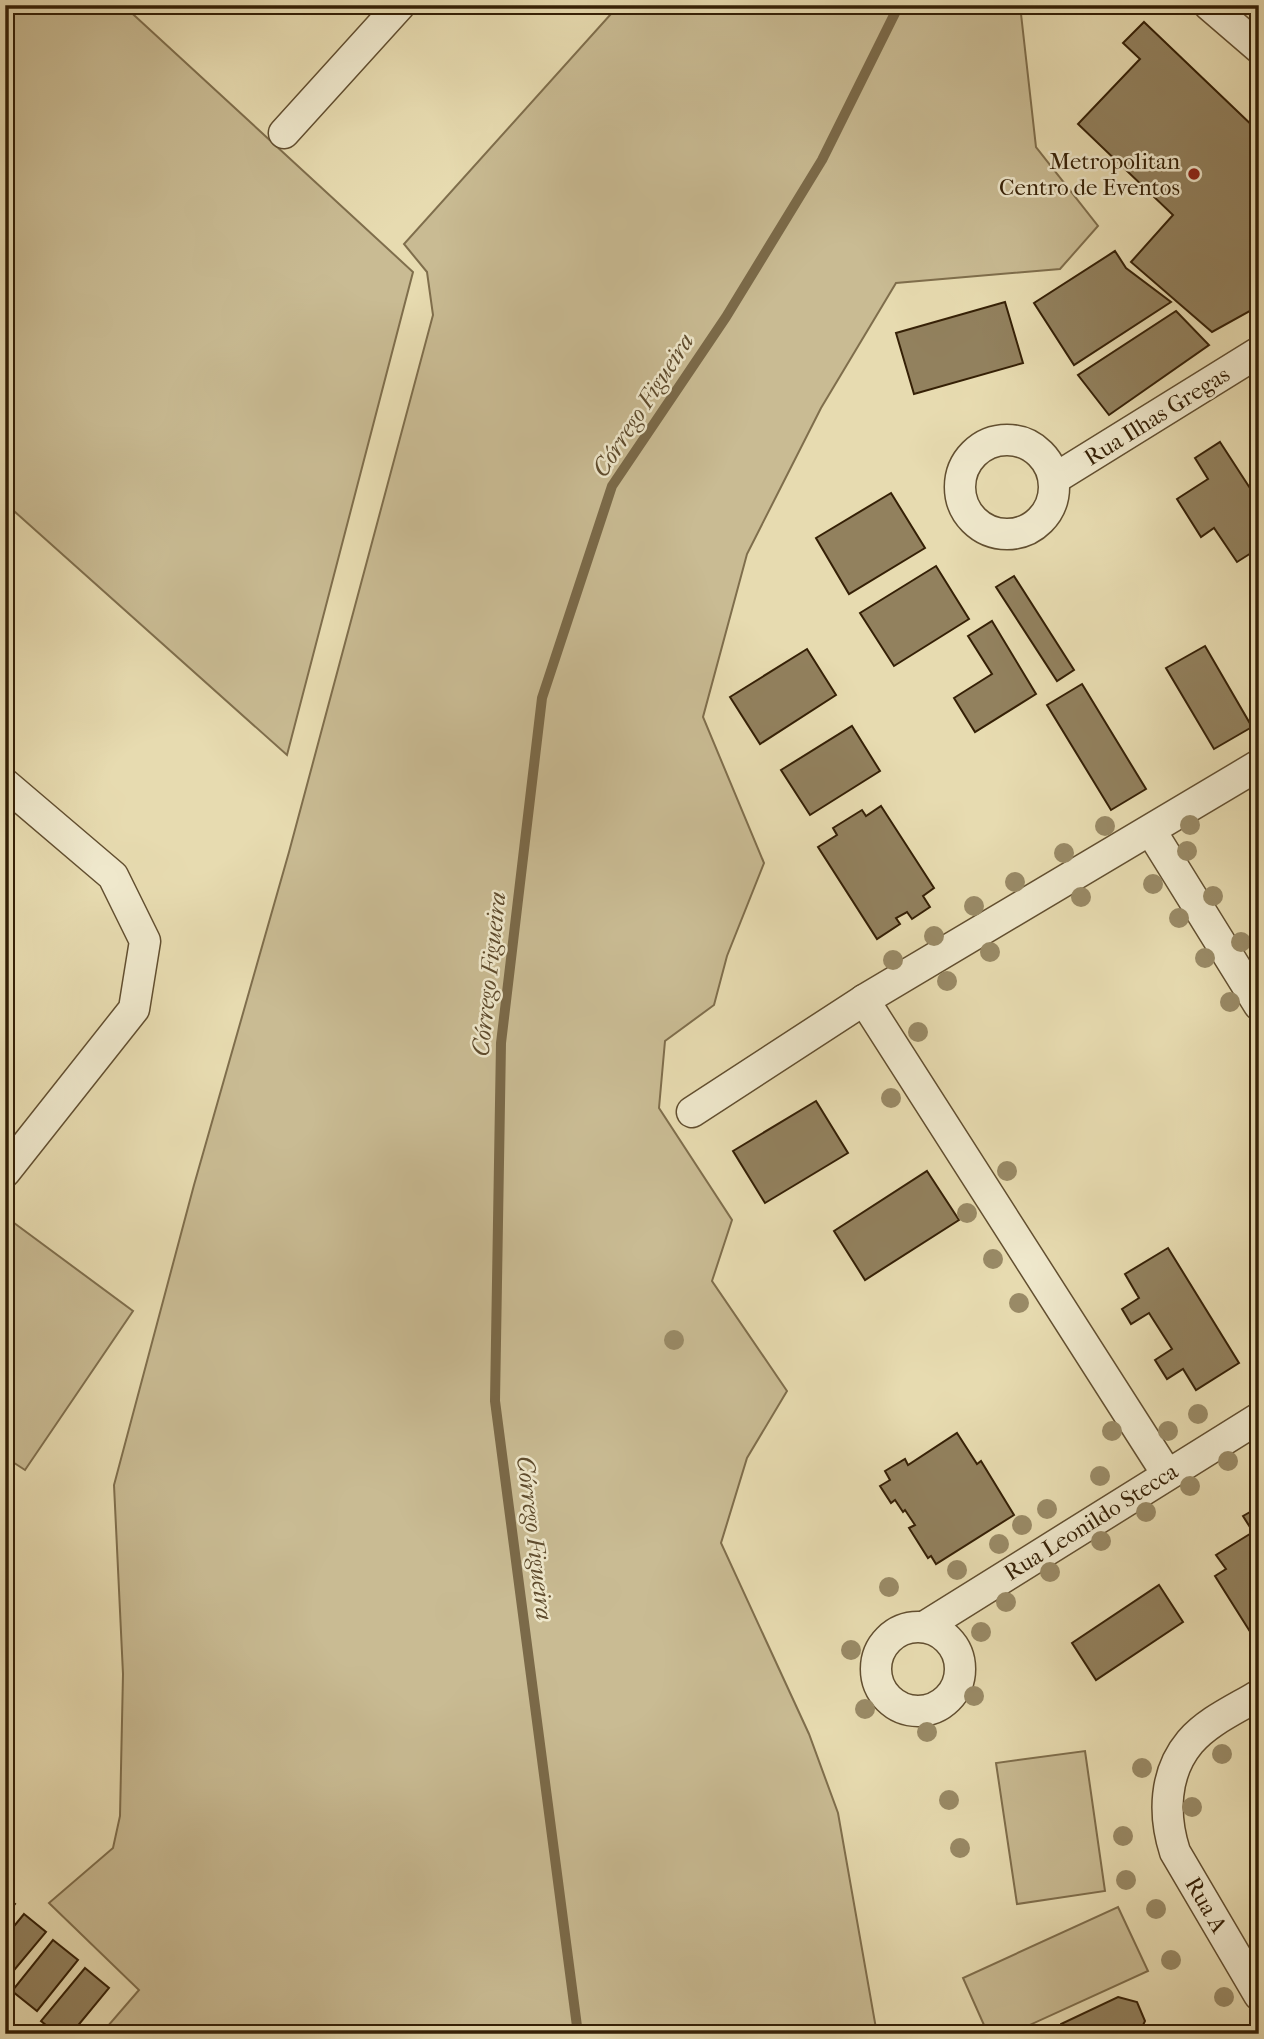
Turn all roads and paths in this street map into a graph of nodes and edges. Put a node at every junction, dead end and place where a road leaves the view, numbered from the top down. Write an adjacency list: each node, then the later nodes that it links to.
1 (400, 5): 4 (street)
2 (1209, 5): 3 (street)
3 (1259, 48)
4 (284, 133)
5 (1259, 352): 6 (street, Rua Ilhas Gregas)
6 (1054, 479)
7 (1259, 765): 9 (street)
8 (5, 784): 13 (street)
9 (1151, 831): 10 (street); 11 (street)
10 (864, 1000): 12 (street); 15 (street)
11 (1259, 1005)
12 (692, 1112)
13 (5, 1172)
14 (1259, 1418): 15 (street, Rua Leonildo Stecca)
15 (1167, 1474): 16 (street, Rua Leonildo Stecca)
16 (979, 1593): 17 (street, Rua Leonildo Stecca); 18 (street)
17 (923, 1627): 18 (street); 18 (street)
18 (956, 1650)
19 (1259, 1695): 20 (street, Rua A)
20 (1259, 1995)

